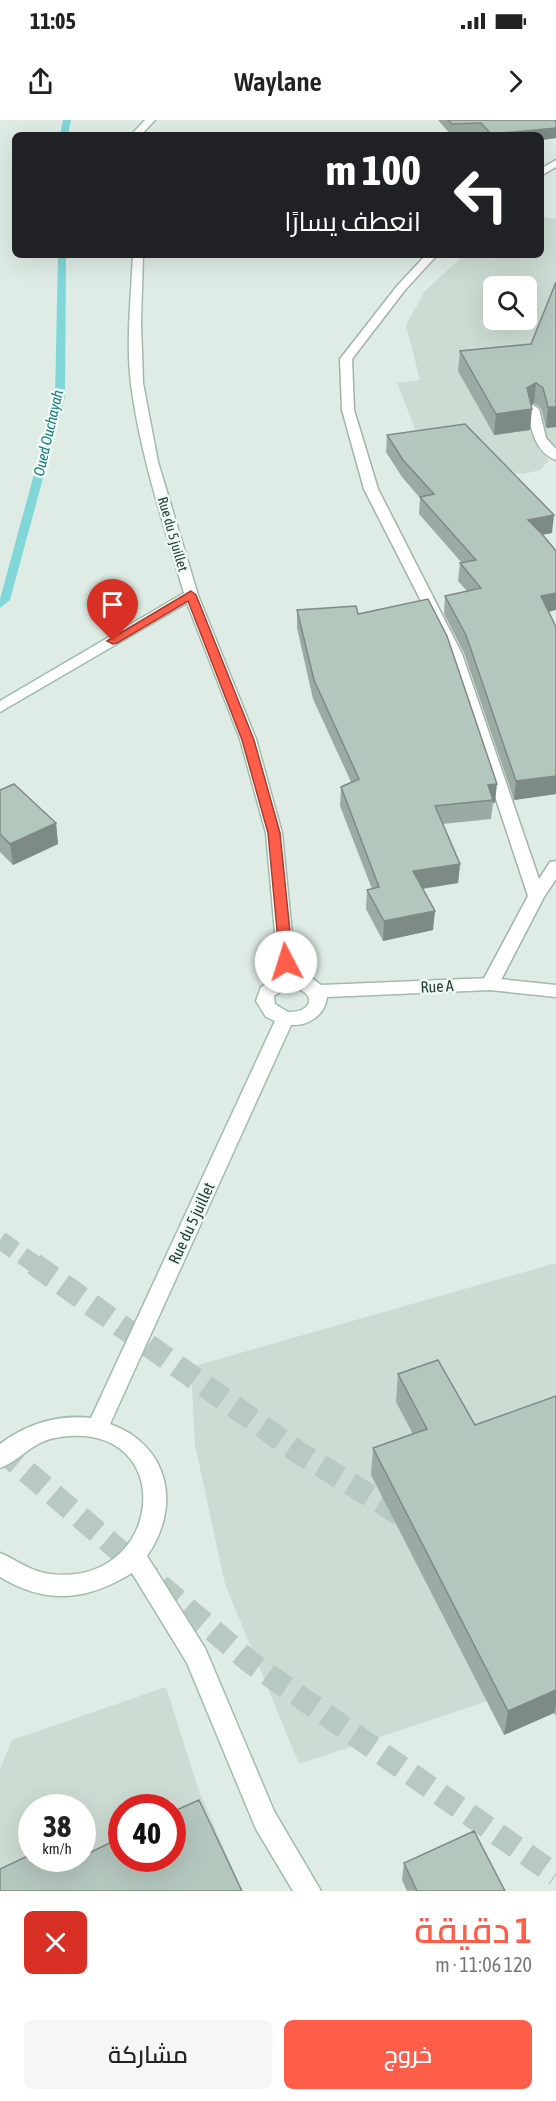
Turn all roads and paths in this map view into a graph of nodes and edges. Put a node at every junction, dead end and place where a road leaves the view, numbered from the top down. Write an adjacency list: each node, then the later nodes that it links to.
1 (150, 120): 2 (street)
2 (140, 132)
3 (138, 258): 7 (street, Rue du 5 juillet)
4 (429, 258): 10 (street)
5 (533, 409): 6 (street)
6 (556, 456)
7 (191, 595): 8 (street); 11 (street, Rue du 5 juillet)
8 (0, 707)
9 (556, 866): 10 (street)
10 (536, 896): 12 (street)
11 (288, 980): 13 (street); 15 (street)
12 (490, 984): 13 (street, Rue A); 14 (street, Rue A)
13 (318, 991): 15 (street)
14 (556, 992)
15 (285, 1018): 16 (street, Rue du 5 juillet)
16 (97, 1428): 17 (street); 18 (street)
17 (0, 1458)
18 (134, 1555): 19 (street); 20 (street)
19 (0, 1564)
20 (308, 1891)

